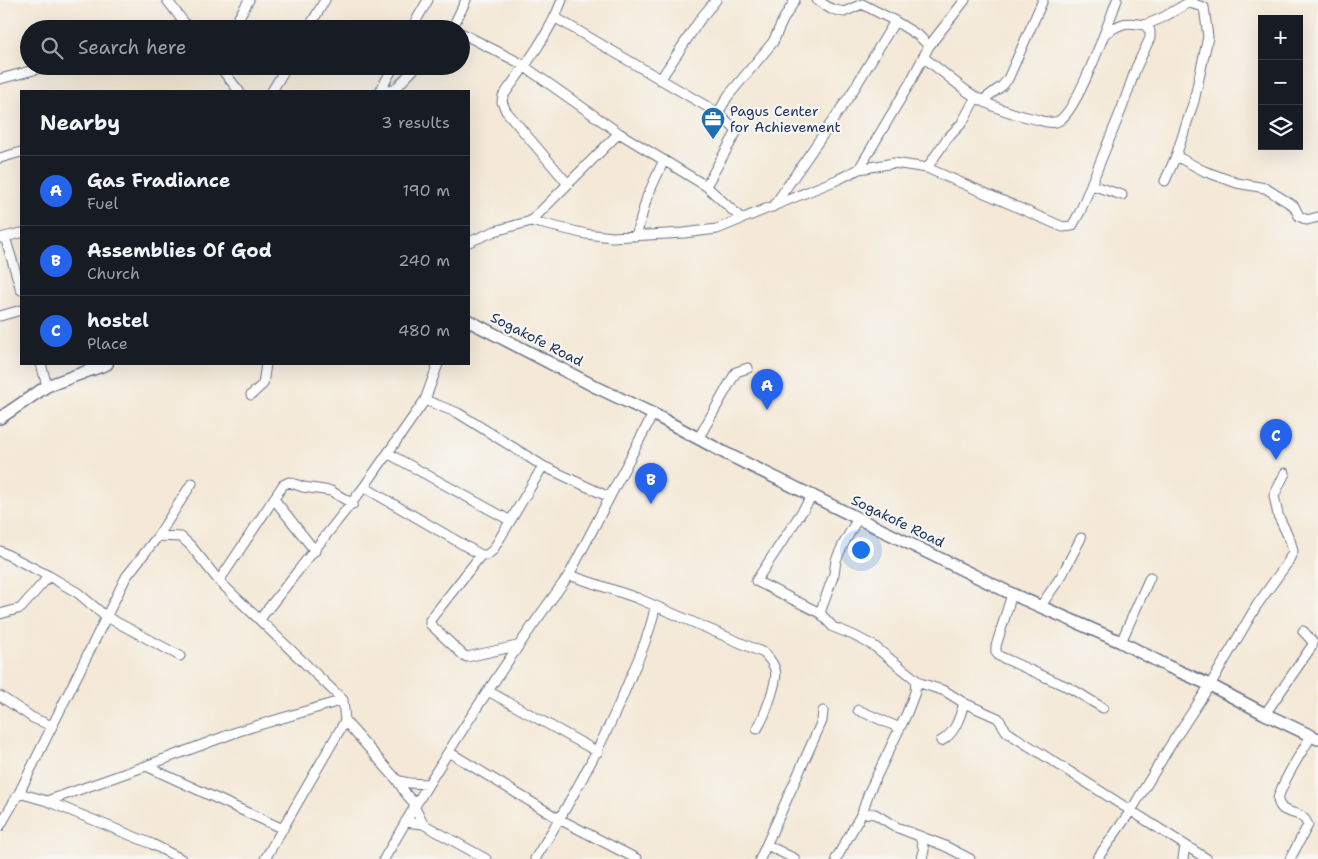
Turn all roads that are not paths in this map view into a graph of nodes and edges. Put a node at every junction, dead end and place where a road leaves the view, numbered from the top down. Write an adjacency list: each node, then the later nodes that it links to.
1 (167, 0): 15 (street)
2 (249, 0): 16 (street)
3 (325, 0): 17 (street)
4 (428, 0): 18 (street)
5 (562, 0): 14 (street)
6 (716, 0): 33 (street)
7 (796, 0): 39 (street)
8 (817, 0): 20 (street)
9 (965, 0): 24 (street)
10 (1043, 0): 38 (street)
11 (1117, 0): 22 (street)
12 (464, 1): 19 (street)
13 (1191, 1): 21 (street); 42 (street)
14 (556, 18): 26 (street); 33 (street)
15 (182, 20)
16 (237, 20)
17 (313, 20)
18 (416, 20)
19 (456, 20)
20 (895, 21): 24 (street); 52 (street)
21 (1144, 25): 22 (street); 49 (street)
22 (1104, 34): 38 (street)
23 (470, 37): 26 (street)
24 (929, 46): 25 (street)
25 (923, 57): 38 (street); 46 (street)
26 (525, 66): 40 (street); 48 (street)
27 (20, 74): 32 (street)
28 (225, 75): 34 (street)
29 (282, 75): 35 (street)
30 (389, 75): 36 (street)
31 (409, 75): 37 (street)
32 (0, 79)
33 (660, 80): 39 (street)
34 (235, 90)
35 (273, 90)
36 (381, 90)
37 (395, 90)
38 (979, 98): 45 (street)
39 (718, 113): 50 (street)
40 (619, 133): 44 (street); 48 (street)
41 (20, 152): 43 (street)
42 (1176, 156): 47 (street); 53 (street)
43 (0, 158)
44 (664, 160): 50 (street); 57 (street)
45 (927, 168): 46 (street); 49 (street)
46 (859, 169): 52 (street)
47 (1165, 181)
48 (568, 184): 55 (street)
49 (1091, 185): 51 (street)
50 (706, 186): 54 (street)
51 (1122, 195)
52 (772, 207): 54 (street)
53 (1318, 217)
54 (742, 219): 57 (street)
55 (531, 221): 57 (street); 59 (street)
56 (20, 232): 58 (street)
57 (636, 236)
58 (3, 238): 60 (street)
59 (470, 242)
60 (20, 287)
61 (20, 310): 62 (street)
62 (0, 316)
63 (470, 322): 72 (main road, Sogakofe Road)
64 (42, 365): 69 (street)
65 (104, 365): 69 (main road)
66 (266, 365): 70 (street)
67 (438, 365): 71 (street)
68 (748, 368): 74 (street)
69 (47, 386): 73 (main road)
70 (251, 395)
71 (425, 400): 75 (street); 76 (street)
72 (653, 414): 74 (main road, Sogakofe Road); 81 (street)
73 (0, 418)
74 (698, 439): 80 (main road, Sogakofe Road)
75 (389, 454): 79 (street); 85 (street)
76 (543, 466): 81 (street); 85 (street)
77 (1285, 474): 107 (street)
78 (192, 483): 86 (street)
79 (364, 487): 83 (street); 90 (street)
80 (812, 495): 84 (main road, Sogakofe Road); 98 (street)
81 (609, 497): 91 (street)
82 (274, 499): 83 (street); 89 (street); 94 (street)
83 (353, 504): 89 (street)
84 (858, 518): 95 (main road, Sogakofe Road); 98 (street)
85 (509, 520): 90 (street)
86 (158, 536): 94 (street); 100 (street)
87 (1081, 538): 96 (street)
88 (0, 551): 92 (street)
89 (315, 551): 101 (street)
90 (481, 555): 104 (street)
91 (568, 575): 97 (street); 104 (street)
92 (49, 576): 99 (street); 100 (street)
93 (1150, 577): 103 (street)
94 (220, 581): 101 (street)
95 (1012, 594): 96 (main road, Sogakofe Road); 112 (street)
96 (1040, 607): 103 (main road, Sogakofe Road)
97 (655, 608): 119 (street); 123 (street)
98 (820, 613): 106 (street)
99 (0, 614)
100 (105, 616): 105 (street); 117 (street)
101 (260, 619): 110 (street)
102 (1303, 631): 115 (street)
103 (1121, 642): 107 (main road, Sogakofe Road)
104 (517, 646): 108 (street)
105 (180, 656)
106 (916, 680): 111 (street); 118 (street)
107 (1210, 685): 115 (main road, Sogakofe Road); 131 (street)
108 (488, 691): 122 (street); 123 (street)
109 (0, 696): 117 (street)
110 (343, 700): 116 (street); 124 (street)
111 (964, 703): 121 (street); 131 (street)
112 (1103, 708)
113 (858, 710): 118 (street)
114 (822, 711): 142 (street)
115 (1265, 714): 120 (main road, Sogakofe Road)
116 (345, 721): 125 (street); 140 (street)
117 (52, 726): 128 (street)
118 (900, 728): 127 (street)
119 (758, 729)
120 (1315, 738): 158 (street)
121 (941, 741)
122 (448, 752): 126 (street); 136 (street)
123 (598, 752): 136 (street)
124 (146, 766): 129 (street); 140 (street)
125 (397, 780): 126 (street); 130 (street)
126 (426, 784): 130 (street)
127 (869, 792): 133 (street); 134 (street)
128 (19, 793): 129 (street); 132 (street)
129 (47, 801): 144 (street)
130 (414, 805): 137 (street); 138 (street)
131 (1132, 809): 143 (street); 155 (street)
132 (9, 810): 135 (street); 139 (street)
133 (862, 813): 134 (street); 152 (street)
134 (875, 814): 141 (street)
135 (0, 815)
136 (559, 819): 148 (street); 149 (street)
137 (405, 822): 138 (street); 146 (street)
138 (423, 824): 147 (street)
139 (0, 826)
140 (283, 829): 145 (street)
141 (920, 836): 153 (street); 154 (street)
142 (767, 845): 150 (street); 151 (street)
143 (1185, 845): 156 (street); 157 (street)
144 (181, 859)
145 (265, 859)
146 (384, 859)
147 (486, 859)
148 (534, 859)
149 (635, 859)
150 (760, 859)
151 (795, 859)
152 (836, 859)
153 (922, 859)
154 (970, 859)
155 (1097, 859)
156 (1183, 859)
157 (1207, 859)
158 (1290, 859)

